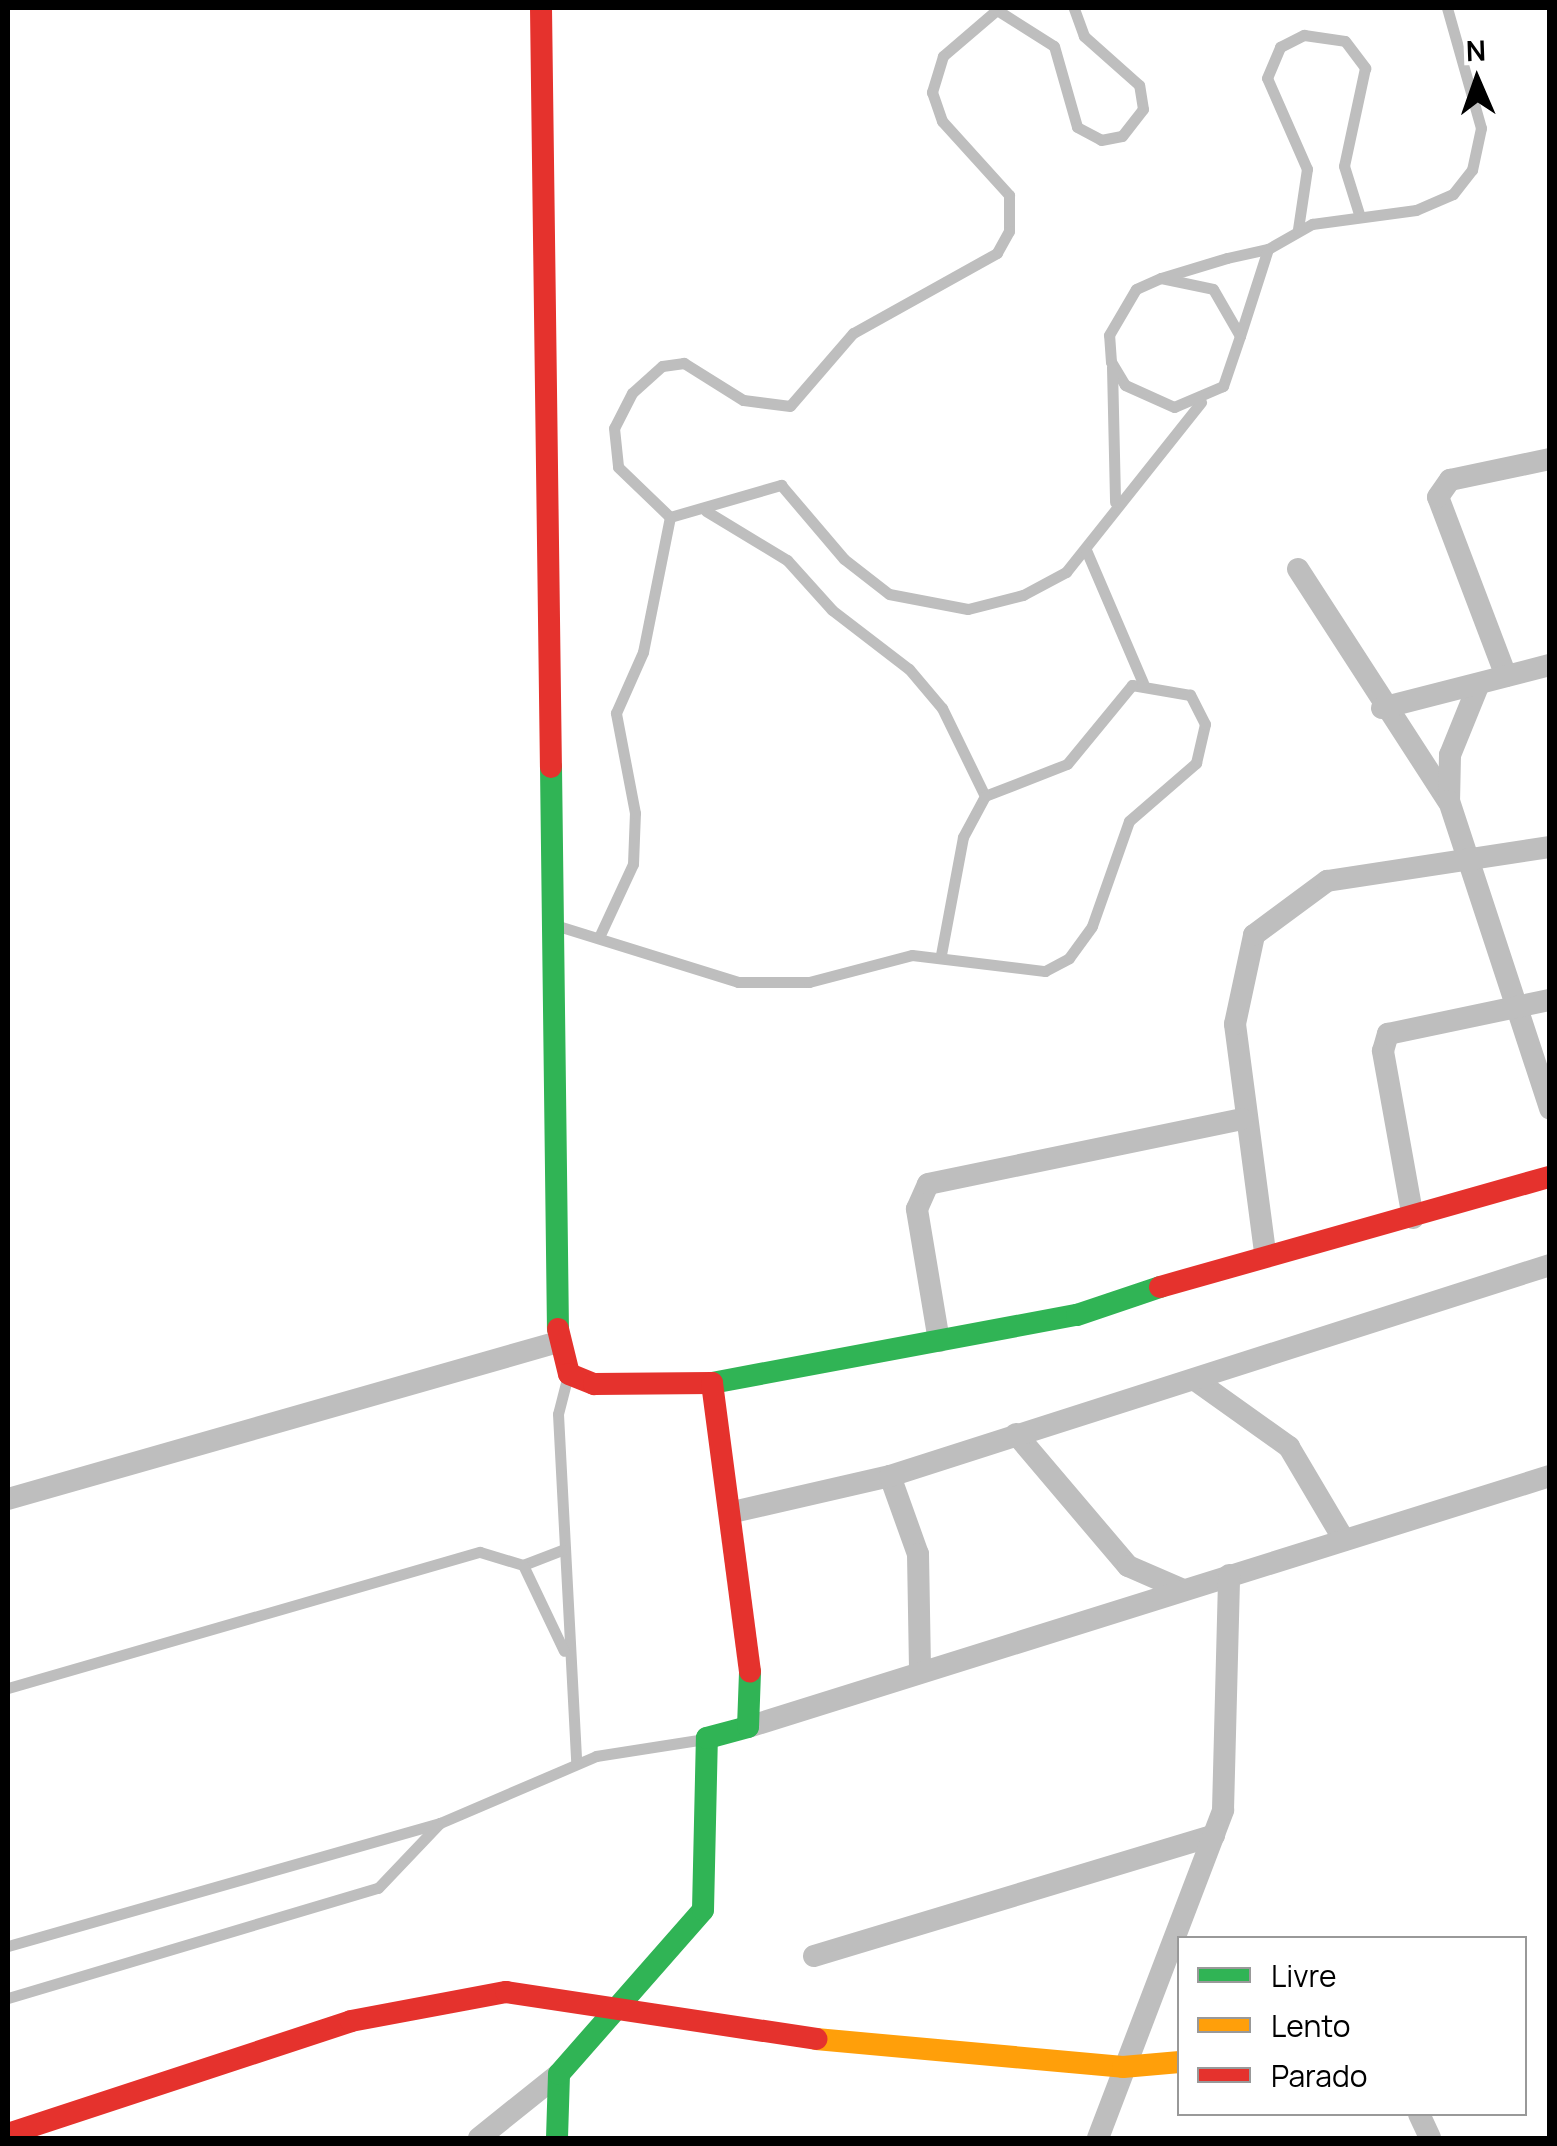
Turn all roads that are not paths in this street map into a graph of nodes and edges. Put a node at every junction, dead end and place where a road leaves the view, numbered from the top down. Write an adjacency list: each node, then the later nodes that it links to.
1 (540, 8): 27 (street)
2 (1074, 8): 4 (lane)
3 (1447, 8): 5 (lane)
4 (998, 9): 15 (lane)
5 (1360, 216): 6 (lane); 6 (lane)
6 (1298, 229): 7 (lane)
7 (1268, 249): 8 (lane); 9 (lane)
8 (1161, 278): 9 (lane); 10 (lane)
9 (1240, 336): 11 (lane)
10 (1112, 362): 11 (lane); 13 (lane)
11 (1201, 402): 13 (lane)
12 (1550, 459): 19 (street)
13 (1115, 502): 16 (lane)
14 (706, 512): 15 (lane); 16 (lane); 23 (lane)
15 (670, 517): 28 (lane)
16 (1086, 550): 20 (lane)
17 (1298, 569): 22 (street)
18 (1550, 665): 19 (street)
19 (1506, 676): 21 (street)
20 (1143, 682): 23 (lane); 29 (lane)
21 (1478, 686): 22 (street); 24 (street)
22 (1382, 708): 24 (street)
23 (985, 796): 29 (lane)
24 (1449, 802): 26 (street)
25 (1550, 847): 26 (street)
26 (1470, 864): 31 (street); 33 (street)
27 (549, 924): 28 (lane); 39 (street)
28 (600, 935): 29 (lane)
29 (941, 955)
30 (1550, 1000): 31 (street)
31 (1521, 1006): 32 (street); 35 (street)
32 (1550, 1109)
33 (1242, 1119): 36 (street); 38 (street)
34 (1550, 1177): 35 (street)
35 (1413, 1218): 36 (street)
36 (1264, 1252): 38 (street)
37 (1550, 1265): 42 (street)
38 (939, 1341): 41 (street)
39 (558, 1342): 40 (street); 46 (street)
40 (569, 1374): 41 (street); 49 (lane)
41 (712, 1382): 47 (street)
42 (1198, 1382): 43 (street); 48 (street)
43 (1016, 1434): 44 (street); 52 (street)
44 (890, 1476): 47 (street); 54 (street)
45 (1550, 1476): 48 (street)
46 (8, 1500)
47 (733, 1512): 56 (street)
48 (1344, 1540): 51 (street)
49 (562, 1550): 50 (lane); 53 (lane)
50 (523, 1565): 53 (lane); 55 (lane)
51 (1229, 1575): 52 (street); 60 (street)
52 (1181, 1589): 54 (street)
53 (564, 1650): 58 (lane)
54 (920, 1667): 56 (street)
55 (8, 1688)
56 (748, 1727): 57 (street)
57 (707, 1738): 58 (lane); 64 (street)
58 (576, 1763): 59 (lane)
59 (440, 1823): 61 (lane); 63 (lane)
60 (1214, 1835): 62 (street); 66 (street)
61 (8, 1946)
62 (814, 1956)
63 (8, 1998)
64 (616, 2010): 66 (street); 67 (street); 68 (street)
65 (1177, 2062): 66 (street)
66 (1123, 2067): 71 (street)
67 (559, 2074): 69 (street); 70 (street)
68 (8, 2134)
69 (479, 2138)
70 (558, 2138)
71 (1098, 2138)

